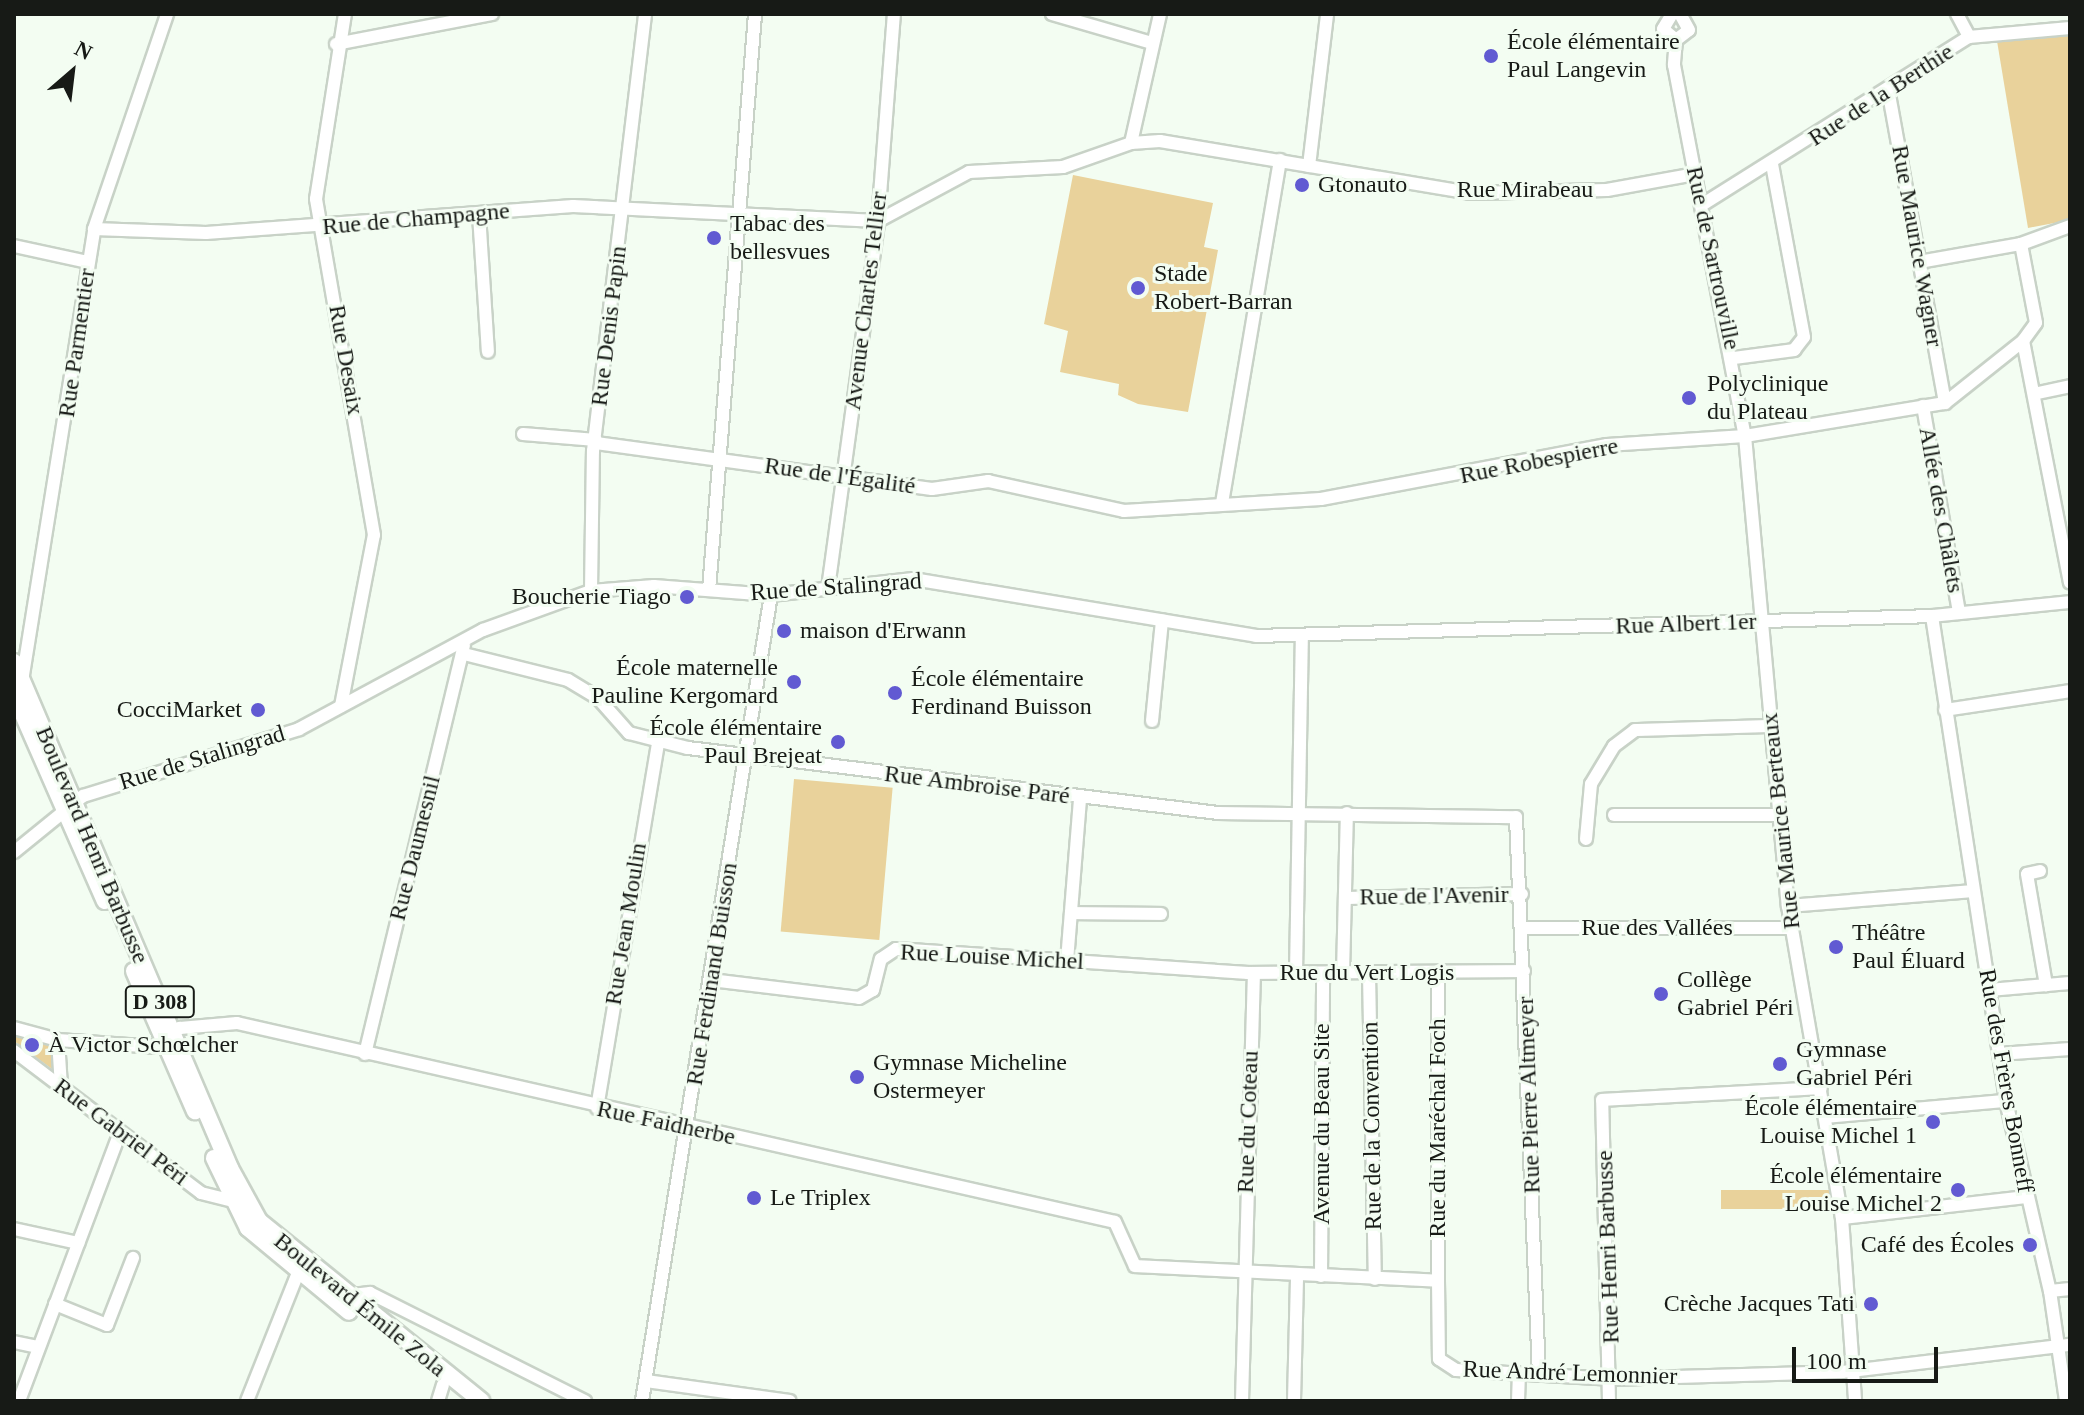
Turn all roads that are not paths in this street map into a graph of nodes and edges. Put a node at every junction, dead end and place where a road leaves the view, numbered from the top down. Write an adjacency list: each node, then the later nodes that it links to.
1 (167, 14): 30 (street, Rue Parmentier)
2 (345, 14): 16 (street, Rue Desaix)
3 (492, 14): 16 (street)
4 (645, 14): 24 (street, Rue Denis Papin)
5 (755, 14): 26 (street)
6 (894, 14): 27 (street, Avenue Charles Tellier)
7 (1052, 14): 15 (street)
8 (1160, 14): 15 (street)
9 (1327, 14): 21 (street)
10 (1957, 14): 13 (street)
11 (1671, 15): 14 (street); 14 (street)
12 (2070, 28): 13 (street, Rue de la Berthie)
13 (1969, 37): 17 (street, Rue de la Berthie)
14 (1676, 40): 22 (street, Rue de Sartrouville)
15 (1152, 43): 18 (street)
16 (336, 44): 28 (street, Rue Desaix)
17 (1888, 89): 20 (street, Rue de la Berthie); 34 (street, Rue Maurice Wagner)
18 (1131, 143): 19 (street, Rue Mirabeau); 27 (street)
19 (1280, 160): 21 (street, Rue Mirabeau); 48 (street)
20 (1772, 165): 23 (street, Rue de la Berthie); 37 (street)
21 (1309, 166): 22 (street, Rue Mirabeau)
22 (1695, 174): 23 (street, Rue de Sartrouville)
23 (1705, 203): 37 (street, Rue de Sartrouville)
24 (627, 210): 25 (street, Rue de Champagne); 26 (street, Rue de Champagne); 44 (street, Rue Denis Papin)
25 (479, 214): 28 (street, Rue de Champagne); 36 (street)
26 (739, 216): 27 (street, Rue de Champagne); 45 (street)
27 (878, 221): 46 (street, Avenue Charles Tellier)
28 (322, 226): 30 (street, Rue de Champagne); 64 (street, Rue Desaix)
29 (2070, 226): 31 (street)
30 (94, 229): 33 (street, Rue Parmentier)
31 (2021, 244): 34 (street); 35 (street)
32 (14, 246): 33 (street)
33 (88, 262): 63 (street, Rue Parmentier)
34 (1919, 262): 40 (street, Rue Maurice Wagner)
35 (2023, 341): 39 (street); 40 (street)
36 (488, 352)
37 (1734, 358): 43 (street, Rue de Sartrouville)
38 (2070, 386): 39 (street)
39 (2038, 393): 49 (street)
40 (1945, 403): 41 (street, Rue Robespierre)
41 (1923, 406): 43 (street, Rue Robespierre); 55 (street, Allée des Châlets)
42 (523, 434): 44 (street, Rue de l'Égalité)
43 (1745, 436): 47 (street, Rue Robespierre); 58 (street, Rue de Sartrouville)
44 (596, 441): 45 (street, Rue de l'Égalité); 52 (street, Rue Denis Papin)
45 (719, 459): 46 (street, Rue de l'Égalité); 51 (street)
46 (843, 477): 48 (street, Rue de l'Égalité); 50 (street, Avenue Charles Tellier)
47 (1321, 499): 48 (street, Rue de l'Égalité)
48 (1222, 503)
49 (2070, 582)
50 (828, 588): 53 (street, Rue de Stalingrad); 57 (street, Rue de Stalingrad)
51 (709, 590): 52 (street, Rue de Stalingrad); 53 (street, Rue de Stalingrad)
52 (591, 591): 60 (street, Rue de Stalingrad)
53 (771, 595): 69 (street, Rue Ferdinand Buisson)
54 (2070, 602): 55 (street, Rue Albert 1er)
55 (1959, 613): 56 (street, Rue Albert 1er)
56 (1932, 616): 58 (street, Rue Albert 1er); 65 (street, Rue des Frères Bonneff)
57 (1162, 620): 59 (street, Rue de Stalingrad); 66 (street)
58 (1762, 621): 59 (street, Rue Albert 1er); 67 (street, Rue Maurice Berteaux)
59 (1302, 637): 72 (street)
60 (464, 648): 64 (street, Rue de Stalingrad); 68 (street, Rue Ambroise Paré); 105 (street, Rue Daumesnil)
61 (14, 662): 63 (main road, Boulevard Henri Barbusse / D 308)
62 (2070, 691): 65 (street)
63 (17, 697): 71 (main road, Boulevard Henri Barbusse / D 308); 71 (main road, Boulevard Henri Barbusse / D 308)
64 (341, 706): 71 (street, Rue de Stalingrad)
65 (1945, 710): 80 (street, Rue des Frères Bonneff)
66 (1152, 721)
67 (1771, 726): 75 (street, Rue Maurice Berteaux); 77 (street)
68 (658, 742): 69 (street, Rue Ambroise Paré); 111 (street, Rue Jean Moulin)
69 (747, 756): 70 (street, Rue Ambroise Paré); 97 (street, Rue Ferdinand Buisson)
70 (1080, 798): 72 (street, Rue Ambroise Paré); 84 (street)
71 (68, 805): 78 (street); 102 (main road, Boulevard Henri Barbusse / D 308)
72 (1300, 812): 73 (street, Rue Ambroise Paré); 92 (street)
73 (1347, 813): 76 (street, Rue Ambroise Paré); 82 (street)
74 (1614, 815): 75 (street)
75 (1780, 815): 83 (street, Rue Maurice Berteaux)
76 (1516, 817): 81 (street, Rue Pierre Altmeyer)
77 (1586, 839)
78 (14, 852)
79 (2040, 871): 99 (street)
80 (1973, 891): 83 (street); 100 (street, Rue des Frères Bonneff)
81 (1522, 894): 82 (street, Rue de l'Avenir); 86 (street, Rue Pierre Altmeyer)
82 (1346, 898): 94 (street)
83 (1788, 906): 87 (street, Rue Maurice Berteaux)
84 (1071, 913): 85 (street); 88 (street)
85 (1161, 914)
86 (1523, 928): 87 (street, Rue des Vallées); 90 (street, Rue Pierre Altmeyer)
87 (1791, 928): 109 (street, Rue Maurice Berteaux)
88 (1067, 961): 89 (street, Rue Louise Michel); 97 (street, Rue Louise Michel)
89 (1209, 971): 91 (street, Rue du Vert Logis)
90 (1524, 971): 96 (street, Rue du Vert Logis); 137 (street, Rue Pierre Altmeyer)
91 (1254, 973): 92 (street, Rue du Vert Logis); 122 (street, Rue du Coteau)
92 (1296, 973): 93 (street, Rue du Vert Logis)
93 (1323, 973): 94 (street, Rue du Vert Logis); 124 (street, Avenue du Beau Site)
94 (1343, 973): 95 (street, Rue du Vert Logis)
95 (1369, 974): 96 (street, Rue du Vert Logis); 125 (street, Rue de la Convention)
96 (1438, 975): 126 (street, Rue du Maréchal Foch)
97 (711, 980): 113 (street, Rue Ferdinand Buisson)
98 (2070, 983): 99 (street)
99 (2046, 985): 100 (street)
100 (1989, 990): 106 (street, Rue des Frères Bonneff)
101 (14, 1028): 103 (street, Rue Faidherbe)
102 (168, 1037): 103 (street, Rue Faidherbe); 105 (street, Rue Faidherbe); 116 (main road, Boulevard Henri Barbusse / D 308)
103 (58, 1040): 108 (street)
104 (2070, 1049): 106 (street)
105 (365, 1054): 111 (street, Rue Faidherbe)
106 (1999, 1054): 110 (street, Rue des Frères Bonneff)
107 (17, 1057): 108 (street, Rue Gabriel Péri)
108 (61, 1087): 114 (street, Rue Gabriel Péri)
109 (1821, 1088): 112 (street, Rue Maurice Berteaux); 138 (street, Rue Henri Barbusse)
110 (2006, 1101): 112 (street); 115 (street, Rue des Frères Bonneff)
111 (597, 1108): 113 (street, Rue Faidherbe)
112 (1825, 1117): 117 (street, Rue Maurice Berteaux)
113 (686, 1128): 122 (street, Rue Faidherbe); 139 (street, Rue Ferdinand Buisson)
114 (120, 1132): 116 (street, Rue Gabriel Péri); 119 (street)
115 (2027, 1197): 117 (street); 128 (street, Rue des Frères Bonneff)
116 (240, 1203): 121 (main road, Boulevard Émile Zola / D 308)
117 (1842, 1218): 135 (street, Rue Maurice Berteaux)
118 (14, 1229): 119 (street)
119 (78, 1243): 131 (street)
120 (133, 1258): 131 (street)
121 (300, 1267): 129 (main road, Boulevard Émile Zola / D 308); 130 (main road, Boulevard Émile Zola / D 308); 142 (street)
122 (1242, 1271): 123 (street); 148 (street, Rue du Coteau)
123 (1297, 1274): 124 (street); 149 (street)
124 (1321, 1276): 125 (street)
125 (1375, 1279): 126 (street)
126 (1438, 1281): 136 (street, Rue André Lemonnier)
127 (2070, 1289): 128 (street)
128 (2050, 1291): 133 (street, Rue des Frères Bonneff)
129 (328, 1296): 130 (street); 140 (main road, Boulevard Émile Zola / D 308)
130 (346, 1296): 144 (main road, Boulevard Émile Zola / D 308); 145 (street)
131 (55, 1304): 134 (street)
132 (14, 1342): 134 (street)
133 (2066, 1346): 135 (street, Rue André Lemonnier); 153 (street, Rue des Frères Bonneff)
134 (38, 1347): 141 (street)
135 (1853, 1371): 138 (street, Rue André Lemonnier); 152 (street, Rue Maurice Berteaux)
136 (1519, 1374): 137 (street, Rue André Lemonnier); 150 (street)
137 (1539, 1375): 138 (street, Rue André Lemonnier)
138 (1610, 1379): 151 (street, Rue Henri Barbusse)
139 (646, 1381): 146 (street, Rue Ferdinand Buisson); 147 (street)
140 (440, 1393): 143 (main road, Boulevard Émile Zola / D 308)
141 (19, 1401)
142 (247, 1401)
143 (465, 1401)
144 (481, 1401)
145 (585, 1401)
146 (642, 1401)
147 (790, 1401)
148 (1242, 1401)
149 (1294, 1401)
150 (1518, 1401)
151 (1609, 1401)
152 (1855, 1401)
153 (2066, 1401)

